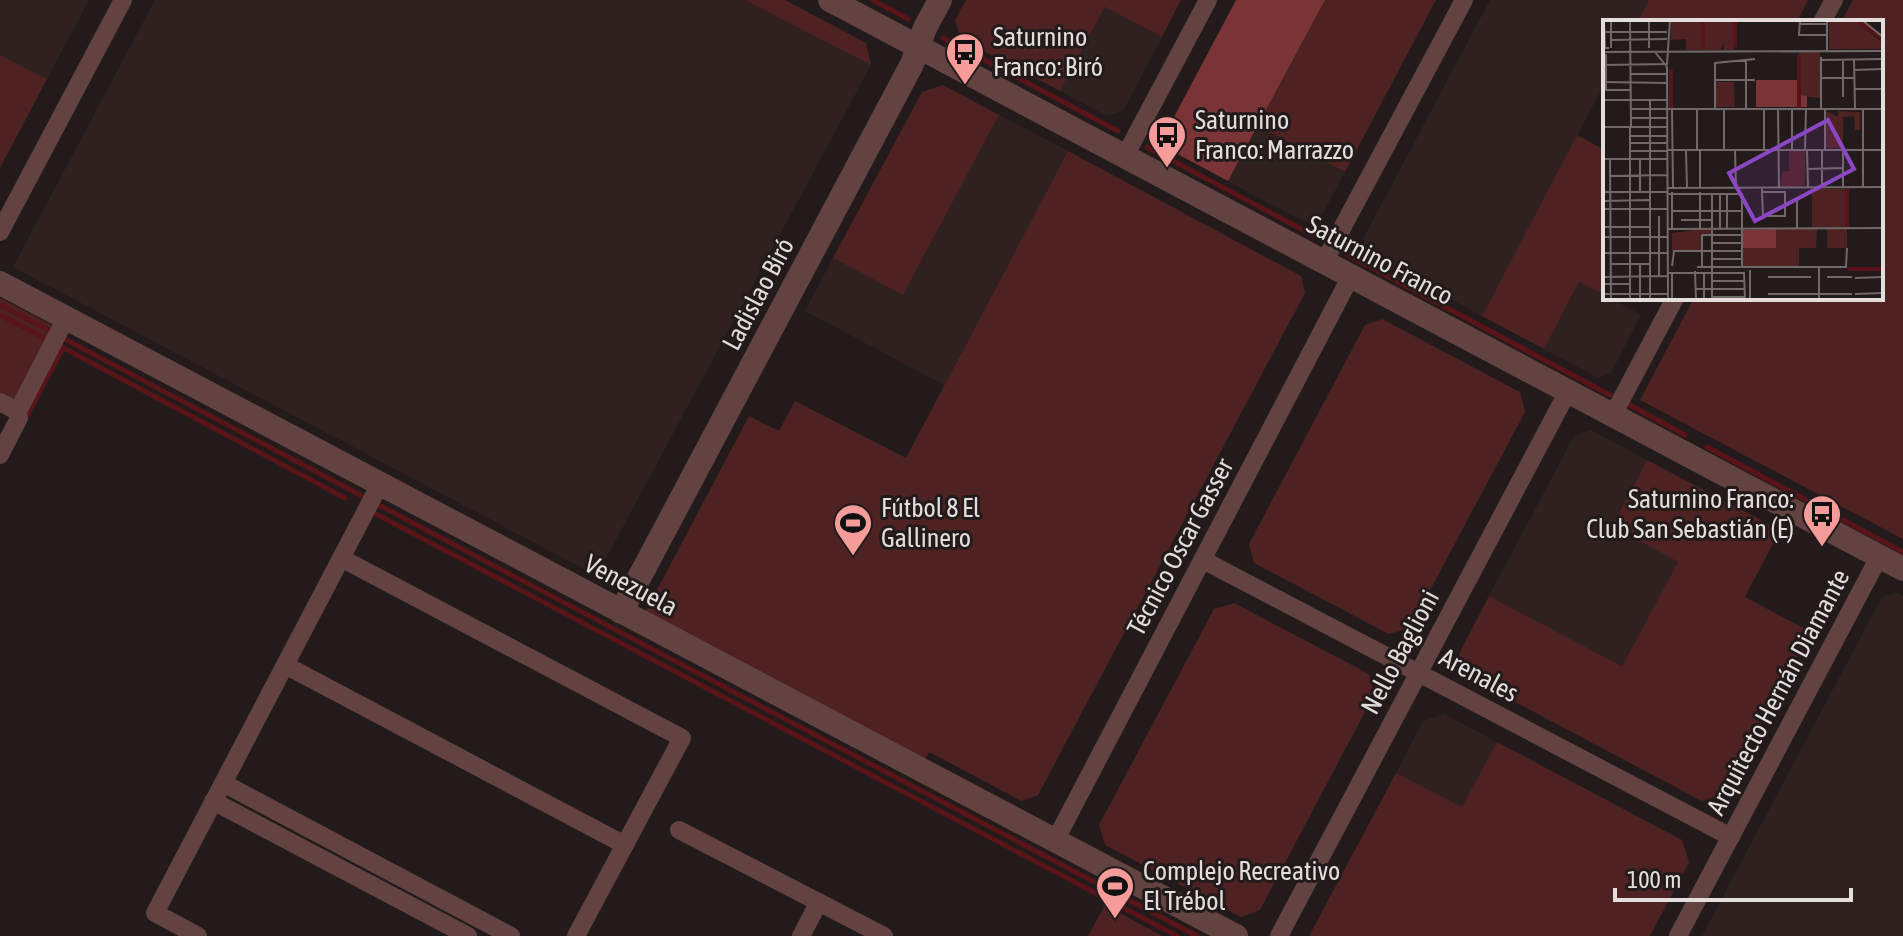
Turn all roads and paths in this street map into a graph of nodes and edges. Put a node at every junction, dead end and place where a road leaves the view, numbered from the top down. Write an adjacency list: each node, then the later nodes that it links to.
1 (123, 0): 10 (street)
2 (830, 0): 8 (street, Saturnino Franco)
3 (940, 0): 8 (street, Ladislao Biró)
4 (1208, 0): 9 (street)
5 (1464, 0): 11 (street)
6 (1834, 0): 7 (street)
7 (1823, 20)
8 (918, 47): 9 (street, Saturnino Franco); 26 (street, Ladislao Biró)
9 (1125, 156): 11 (street, Saturnino Franco)
10 (0, 232)
11 (1324, 262): 12 (street, Saturnino Franco)
12 (1351, 276): 16 (street, Saturnino Franco); 24 (street, Técnico Oscar Gasser)
13 (0, 283): 15 (street, Venezuela)
14 (1674, 300): 19 (street)
15 (66, 318): 18 (street); 21 (street, Venezuela)
16 (1568, 391): 19 (street, Saturnino Franco); 28 (street, Nello Baglioni)
17 (0, 402): 18 (street)
18 (18, 414): 20 (street)
19 (1613, 415): 22 (street, Saturnino Franco)
20 (0, 455)
21 (380, 484): 23 (street); 26 (street, Venezuela)
22 (1879, 557): 25 (street, Saturnino Franco); 32 (street, Arquitecto Hernán Diamante)
23 (341, 558): 27 (street); 34 (street)
24 (1203, 560): 28 (street, Arenales); 33 (street, Técnico Oscar Gasser)
25 (1903, 569)
26 (621, 612): 33 (street, Venezuela)
27 (285, 665): 29 (street); 34 (street)
28 (1418, 673): 32 (street, Arenales); 43 (street, Nello Baglioni)
29 (223, 783): 30 (street); 38 (street)
30 (213, 801): 36 (street); 37 (street)
31 (679, 830): 35 (street)
32 (1731, 837): 44 (street, Arquitecto Hernán Diamante)
33 (1055, 841): 42 (street, Venezuela)
34 (625, 845): 39 (street)
35 (819, 902): 40 (street); 41 (street)
36 (198, 936)
37 (468, 936)
38 (511, 936)
39 (576, 936)
40 (801, 936)
41 (884, 936)
42 (1236, 936)
43 (1279, 936)
44 (1678, 936)

